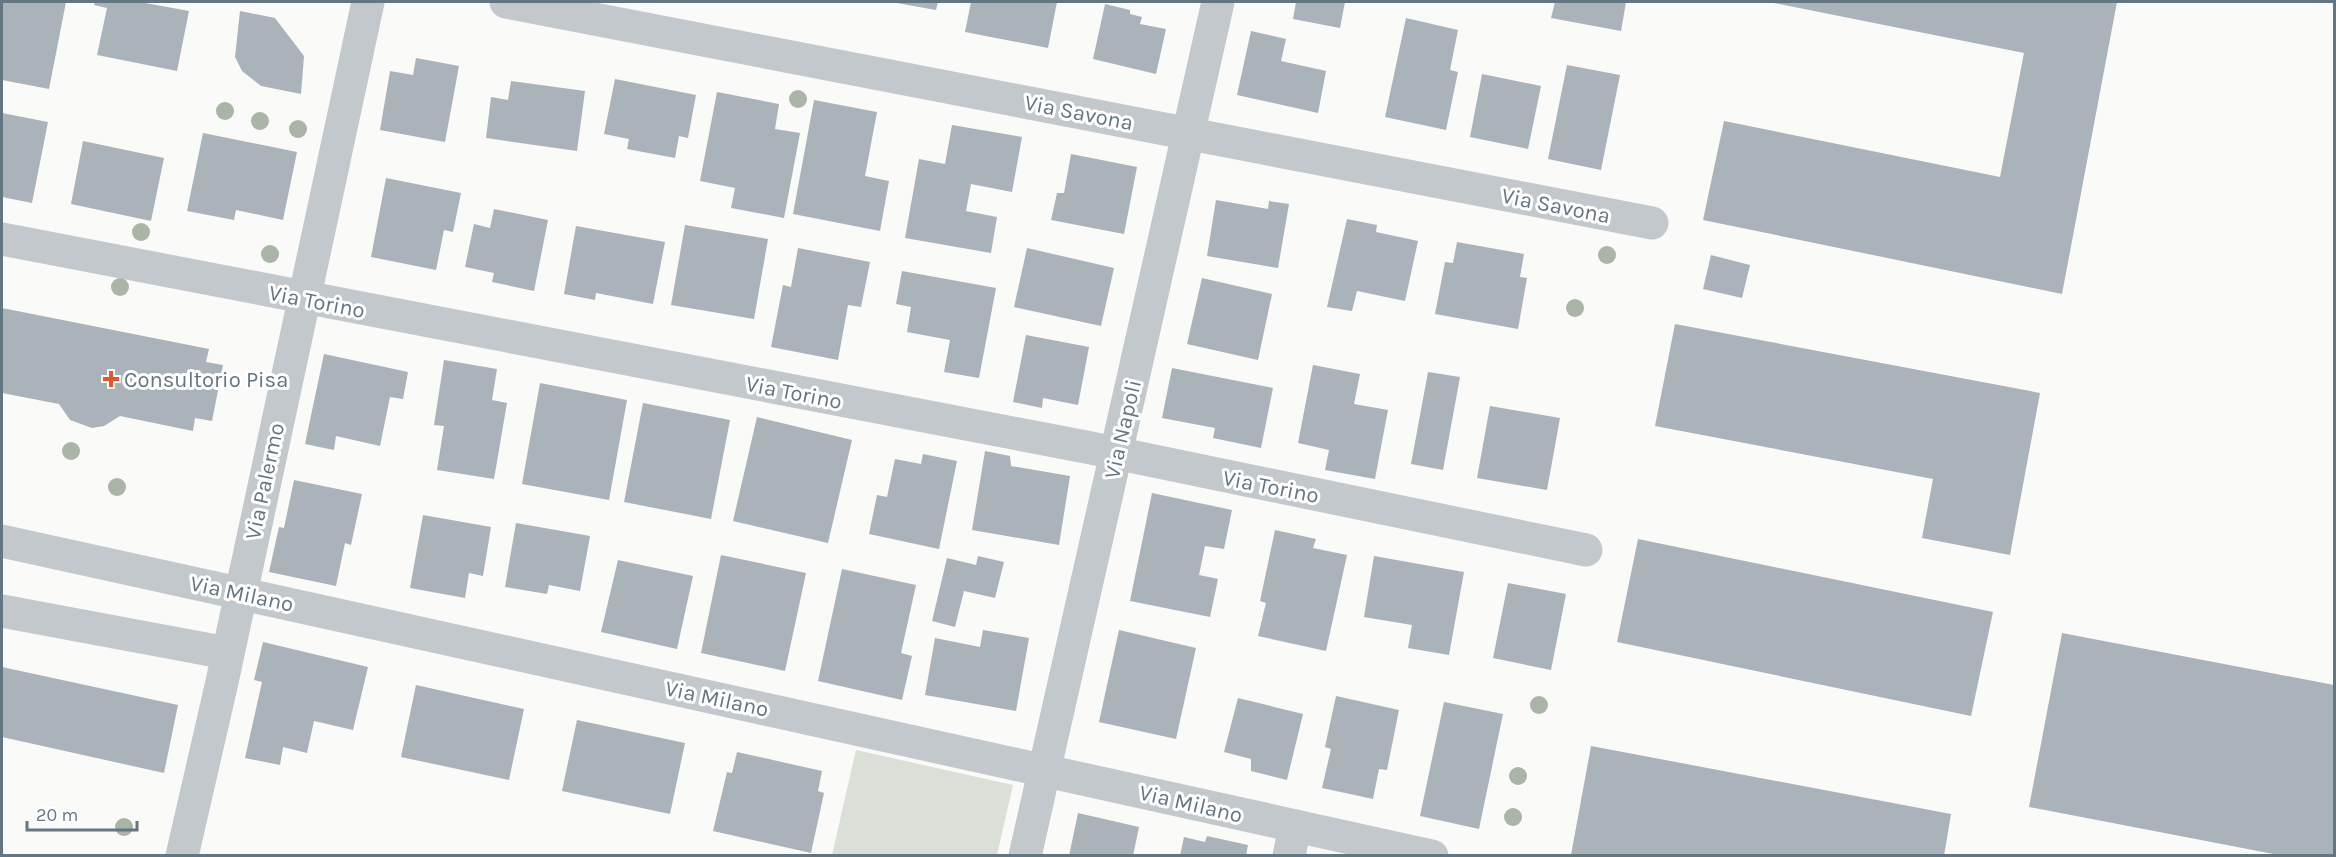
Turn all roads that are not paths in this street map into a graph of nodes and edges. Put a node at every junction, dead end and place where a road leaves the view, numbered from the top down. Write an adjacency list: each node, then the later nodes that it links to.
1 (368, 2): 7 (street, Via Palermo)
2 (506, 2): 4 (street, Via Savona)
3 (1218, 2): 4 (street, Via Napoli)
4 (1190, 134): 5 (street, Via Savona); 8 (street, Via Napoli)
5 (1652, 223)
6 (2, 239): 7 (street, Via Torino)
7 (302, 298): 8 (street, Via Torino); 11 (street, Via Palermo)
8 (1116, 454): 10 (street, Via Torino); 14 (street, Via Napoli)
9 (2, 541): 11 (street, Via Milano)
10 (1586, 550)
11 (240, 592): 13 (street, Via Palermo); 14 (street, Via Milano)
12 (2, 610): 13 (street)
13 (227, 653): 16 (street, Via Palermo)
14 (1045, 771): 15 (street, Via Milano); 17 (street, Via Napoli)
15 (1292, 841): 18 (street, Via Milano)
16 (182, 855)
17 (1025, 855)
18 (1432, 855)

